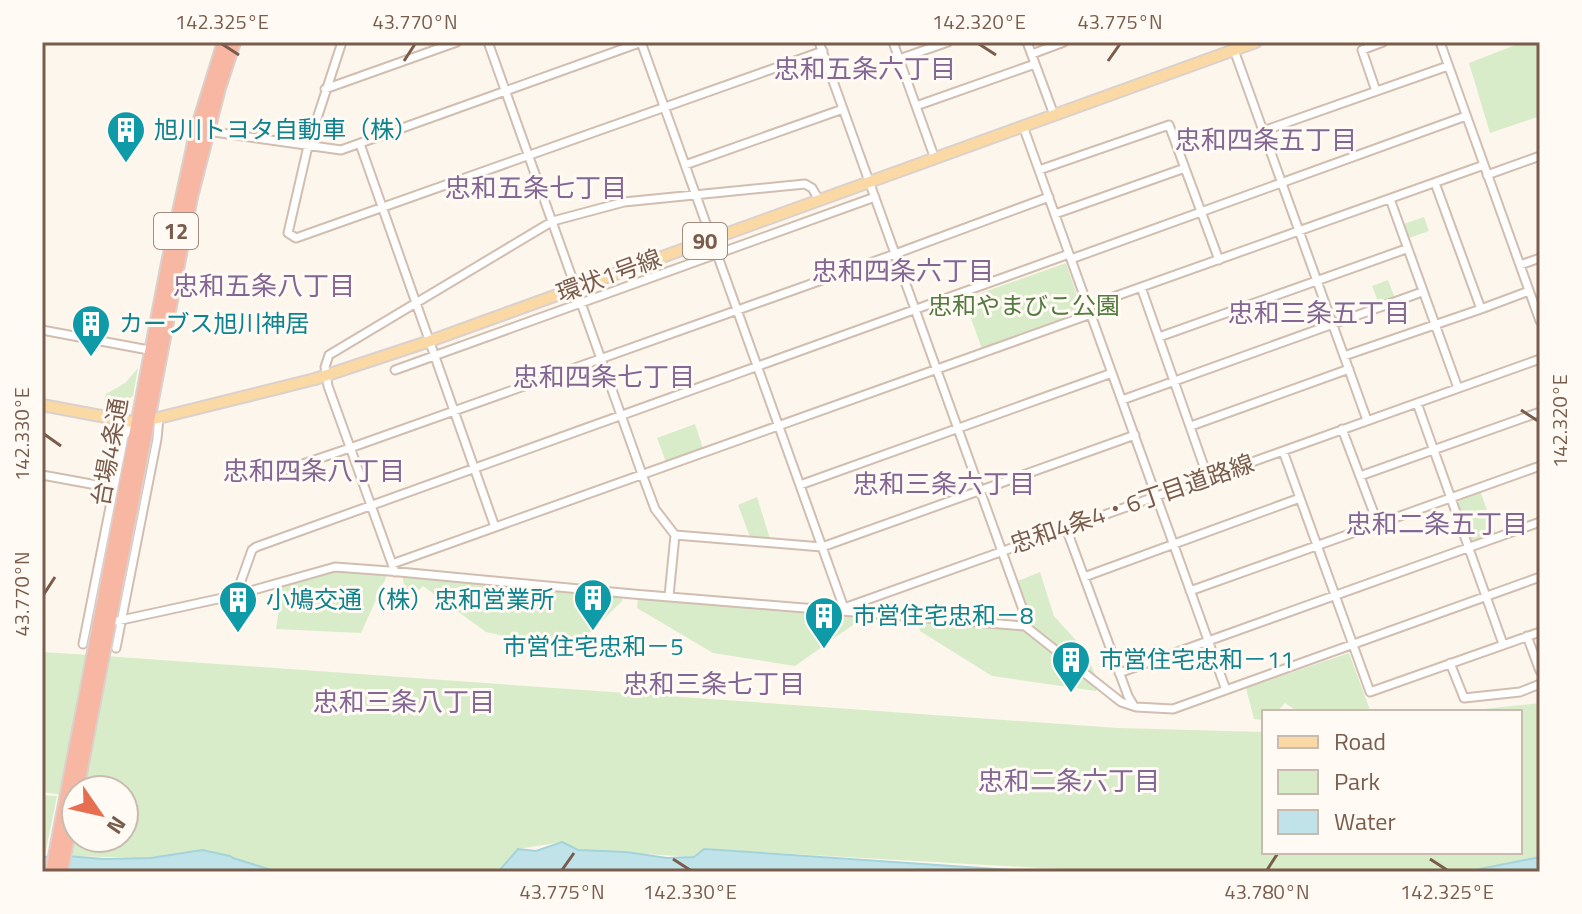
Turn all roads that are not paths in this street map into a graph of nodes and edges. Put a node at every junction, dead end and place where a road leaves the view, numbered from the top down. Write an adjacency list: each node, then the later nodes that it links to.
1 (224, 42): 30 (highway, 台場4条通 / 12)
2 (234, 42): 30 (highway, 台場4条通 / 12)
3 (342, 42): 21 (street)
4 (457, 42): 21 (street)
5 (488, 42): 22 (street)
6 (642, 42): 22 (street); 25 (street)
7 (819, 42): 16 (street, 忠和4条4・6丁目道路線)
8 (893, 42): 18 (street)
9 (948, 42): 18 (street)
10 (1027, 42): 17 (street)
11 (1064, 42): 17 (street)
12 (1256, 42): 15 (main road, 環状1号線 / 90)
13 (1383, 42): 23 (street)
14 (1440, 42): 20 (street)
15 (1229, 48): 27 (main road, 環状1号線 / 90); 31 (street)
16 (823, 51): 25 (street); 26 (street, 忠和4条4・6丁目道路線)
17 (1032, 54): 19 (street)
18 (899, 59): 24 (street)
19 (1035, 64): 24 (street); 27 (street)
20 (1448, 66): 23 (street); 28 (street)
21 (325, 89): 33 (street)
22 (505, 90): 32 (street); 34 (street)
23 (1376, 91): 31 (street)
24 (916, 106): 36 (street)
25 (665, 107): 34 (street); 37 (street)
26 (843, 109): 37 (street); 43 (street, 忠和4条4・6丁目道路線)
27 (1054, 115): 29 (main road, 環状1号線 / 90)
28 (1466, 116): 38 (street); 42 (street)
29 (1023, 126): 36 (main road, 環状1号線 / 90); 40 (street)
30 (202, 130): 33 (street); 81 (highway, 台場4条通 / 12)
31 (1263, 131): 42 (street)
32 (360, 144): 33 (street); 50 (street)
33 (308, 146): 50 (street)
34 (528, 154): 50 (street); 53 (street)
35 (1540, 156): 41 (street)
36 (935, 159): 43 (main road, 環状1号線 / 90)
37 (685, 165): 45 (street)
38 (1484, 165): 41 (street); 44 (street)
39 (1185, 168): 40 (street); 51 (street); 52 (street)
40 (1039, 170): 47 (street)
41 (1487, 175): 62 (street)
42 (1282, 182): 51 (street); 54 (street)
43 (870, 183): 46 (street, 忠和4条4・6丁目道路線); 49 (main road, 環状1号線 / 90)
44 (1435, 183): 48 (street); 72 (street)
45 (696, 194): 49 (street); 53 (street); 55 (street)
46 (875, 197): 57 (street); 58 (street, 忠和4条4・6丁目道路線)
47 (1049, 197): 52 (street); 58 (street)
48 (1390, 199): 54 (street); 56 (street)
49 (819, 200): 55 (main road, 環状1号線 / 90)
50 (382, 207): 68 (street)
51 (1201, 211): 59 (street); 61 (street)
52 (1055, 214): 59 (street)
53 (553, 221): 65 (street); 68 (street)
54 (1299, 232): 61 (street); 63 (street)
55 (713, 238): 57 (street); 65 (main road, 環状1号線 / 90)
56 (1406, 249): 63 (street); 67 (street)
57 (718, 253): 69 (street); 71 (street)
58 (895, 254): 71 (street); 74 (street, 忠和4条4・6丁目道路線)
59 (1070, 256): 73 (street); 74 (street)
60 (1540, 258): 62 (street)
61 (1219, 260): 64 (street)
62 (1520, 265): 66 (street)
63 (1317, 280): 76 (street); 79 (street)
64 (1141, 287): 73 (street); 79 (street)
65 (576, 289): 69 (street); 80 (main road, 環状1号線 / 90)
66 (1529, 291): 70 (street); 72 (street)
67 (1422, 292): 76 (street); 77 (street)
68 (415, 302): 80 (street); 91 (street)
69 (581, 302): 82 (street); 84 (street)
70 (1538, 308): 75 (street)
71 (738, 309): 84 (street); 86 (street)
72 (1481, 309): 77 (street)
73 (1089, 310): 87 (street); 90 (street)
74 (915, 311): 86 (street); 87 (street, 忠和4条4・6丁目道路線)
75 (1540, 321)
76 (1333, 325): 83 (street); 92 (street)
77 (1435, 325): 83 (street); 93 (street)
78 (42, 330): 81 (street)
79 (1159, 337): 92 (street)
80 (430, 341): 82 (street); 91 (main road, 環状1号線 / 90)
81 (157, 352): 101 (highway, 台場4条通 / 12)
82 (435, 356): 89 (street); 97 (street)
83 (1344, 356): 88 (street)
84 (601, 358): 97 (street); 99 (street)
85 (1540, 359): 93 (street, 忠和4条4・6丁目道路線)
86 (758, 367): 99 (street); 102 (street)
87 (937, 369): 102 (street); 105 (street, 忠和4条4・6丁目道路線)
88 (1349, 369): 100 (street); 103 (street)
89 (395, 370)
90 (1112, 373): 94 (street); 105 (street)
91 (325, 376): 101 (main road, 環状1号線 / 90); 107 (street)
92 (1175, 382): 94 (street); 103 (street)
93 (1458, 388): 95 (street, 忠和4条4・6丁目道路線)
94 (1122, 400): 106 (street)
95 (1417, 403): 100 (street, 忠和4条4・6丁目道路線); 108 (street)
96 (42, 405): 101 (main road, 環状1号線 / 90)
97 (453, 410): 107 (street); 111 (street)
98 (1540, 412): 108 (street)
99 (622, 416): 111 (street); 113 (street)
100 (1367, 420): 104 (street, 忠和4条4・6丁目道路線)
101 (144, 421): 118 (street); 143 (street); 155 (highway, 台場4条通 / 12)
102 (779, 425): 113 (street); 117 (street)
103 (1191, 426): 116 (street)
104 (1342, 429): 109 (street, 忠和4条4・6丁目道路線); 115 (street)
105 (958, 430): 117 (street); 119 (street, 忠和4条4・6丁目道路線)
106 (1135, 435): 119 (street); 120 (street)
107 (350, 448): 112 (street); 123 (street)
108 (1434, 450): 115 (street); 122 (street)
109 (1283, 451): 116 (street, 忠和4条4・6丁目道路線); 121 (street)
110 (1540, 466): 122 (street)
111 (474, 469): 123 (street); 126 (street)
112 (276, 473)
113 (642, 474): 126 (street); 128 (street)
114 (42, 475): 118 (street)
115 (1360, 476): 125 (street)
116 (1208, 478): 120 (street, 忠和4条4・6丁目道路線)
117 (800, 485): 131 (street)
118 (113, 488): 148 (street)
119 (980, 491): 131 (street); 133 (street, 忠和4条4・6丁目道路線)
120 (1156, 496): 127 (street, 忠和4条4・6丁目道路線); 129 (street)
121 (1300, 498): 129 (street); 130 (street)
122 (1451, 498): 125 (street); 132 (street)
123 (371, 505): 134 (street); 138 (street)
124 (1540, 522): 132 (street)
125 (1378, 524): 130 (street)
126 (495, 527): 134 (street)
127 (1066, 528): 133 (street, 忠和4条4・6丁目道路線); 135 (street)
128 (675, 535): 131 (street); 140 (street)
129 (1173, 544): 135 (street); 137 (street)
130 (1317, 546): 137 (street); 139 (street)
131 (822, 547): 142 (street)
132 (1468, 547): 139 (street); 141 (street)
133 (1001, 553): 142 (street); 144 (street)
134 (393, 568): 138 (street); 140 (street)
135 (1084, 577): 154 (street)
136 (1540, 577): 141 (street)
137 (1190, 591): 147 (street)
138 (236, 595): 143 (street)
139 (1335, 595): 147 (street); 149 (street)
140 (669, 596): 142 (street)
141 (1486, 597): 149 (street); 150 (street)
142 (845, 610): 144 (street)
143 (119, 621): 151 (street)
144 (1025, 626): 158 (street)
145 (1540, 632): 146 (street)
146 (1527, 636): 150 (street); 153 (street)
147 (1208, 640): 154 (street); 157 (street)
148 (83, 644)
149 (1353, 644): 152 (street); 157 (street)
150 (1503, 644): 152 (street)
151 (116, 648)
152 (1450, 663): 156 (street)
153 (1540, 671)
154 (1119, 673): 158 (street)
155 (93, 683): 159 (highway, 台場4条通 / 12); 160 (highway, 台場4条通 / 12)
156 (1540, 684)
157 (1226, 690): 158 (street)
158 (1136, 707)
159 (80, 774)
160 (52, 872)

